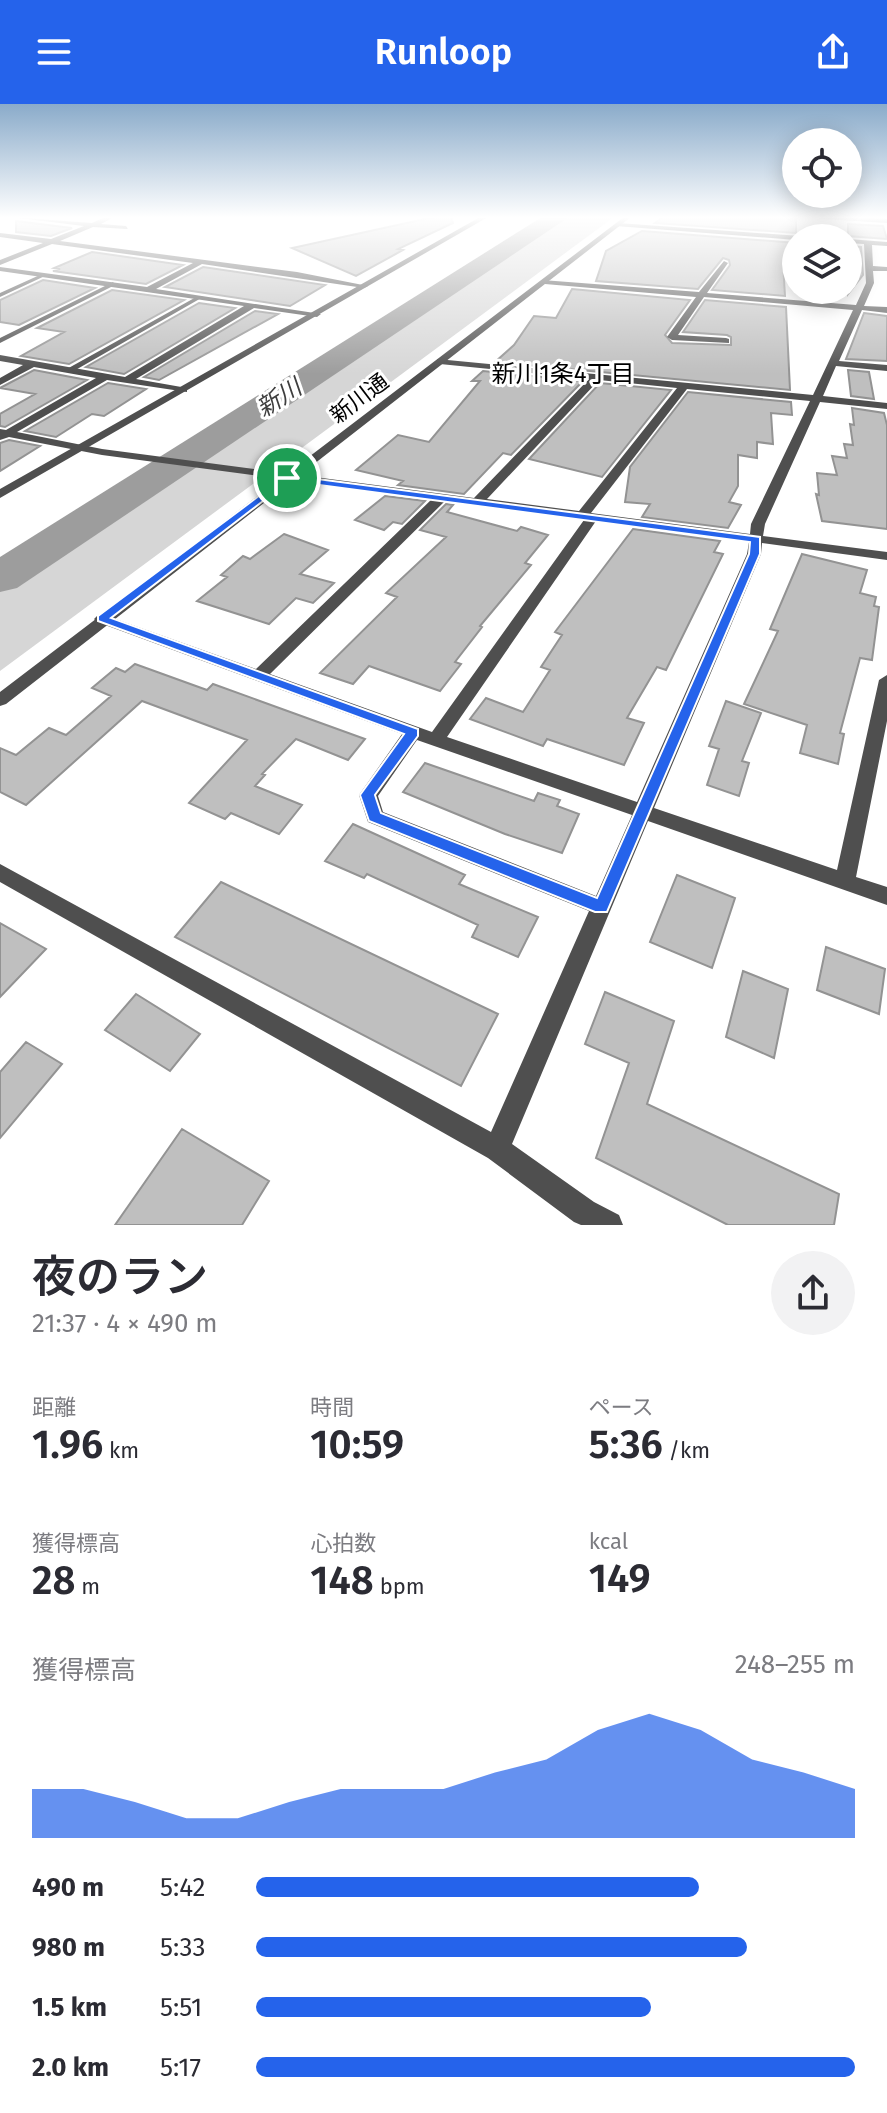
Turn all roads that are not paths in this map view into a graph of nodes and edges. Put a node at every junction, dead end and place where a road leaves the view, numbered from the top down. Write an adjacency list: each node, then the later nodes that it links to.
1 (2, 269): 8 (street)
2 (186, 269): 12 (street)
3 (255, 269): 11 (street)
4 (393, 269): 11 (street)
5 (561, 269): 9 (street, 新川通)
6 (719, 269): 14 (street)
7 (877, 269): 17 (street)
8 (44, 275): 10 (street); 13 (lane)
9 (545, 282): 14 (street); 23 (street, 新川通)
10 (113, 284): 12 (street); 20 (lane)
11 (364, 286): 19 (street)
12 (150, 289): 15 (street)
13 (0, 295)
14 (700, 295): 17 (street); 21 (street)
15 (200, 297): 16 (street); 27 (lane)
16 (252, 305): 19 (street); 30 (street)
17 (859, 308): 18 (street); 25 (street)
18 (887, 310)
19 (317, 314): 33 (street)
20 (0, 341)
21 (726, 341)
22 (0, 358): 24 (street)
23 (440, 361): 29 (street); 38 (street, 新川通)
24 (34, 363): 27 (street); 31 (street)
25 (834, 363): 26 (street); 34 (street)
26 (887, 368)
27 (69, 370): 28 (street)
28 (106, 376): 30 (street); 36 (street)
29 (597, 376): 32 (street); 41 (street)
30 (127, 380): 33 (street)
31 (0, 382)
32 (685, 385): 34 (street); 42 (street)
33 (183, 390): 37 (street)
34 (817, 399): 35 (street); 43 (street)
35 (887, 406)
36 (2, 435): 37 (street)
37 (79, 449): 38 (street); 39 (street)
38 (287, 478): 40 (street); 45 (street, 新川通)
39 (0, 494)
40 (441, 498): 41 (street); 46 (street)
41 (476, 503): 42 (street)
42 (587, 517): 43 (street); 50 (street)
43 (756, 540): 44 (street); 51 (street)
44 (887, 556)
45 (102, 619): 46 (street); 48 (street, 新川通)
46 (260, 674): 49 (street)
47 (887, 680): 53 (street)
48 (0, 700)
49 (413, 732): 50 (street); 55 (street)
50 (436, 739): 51 (street)
51 (643, 812): 53 (street); 55 (street)
52 (0, 872): 56 (street)
53 (845, 882): 54 (street)
54 (887, 896)
55 (601, 907): 56 (street)
56 (497, 1149): 57 (street)
57 (582, 1219): 58 (street)
58 (609, 1225)

